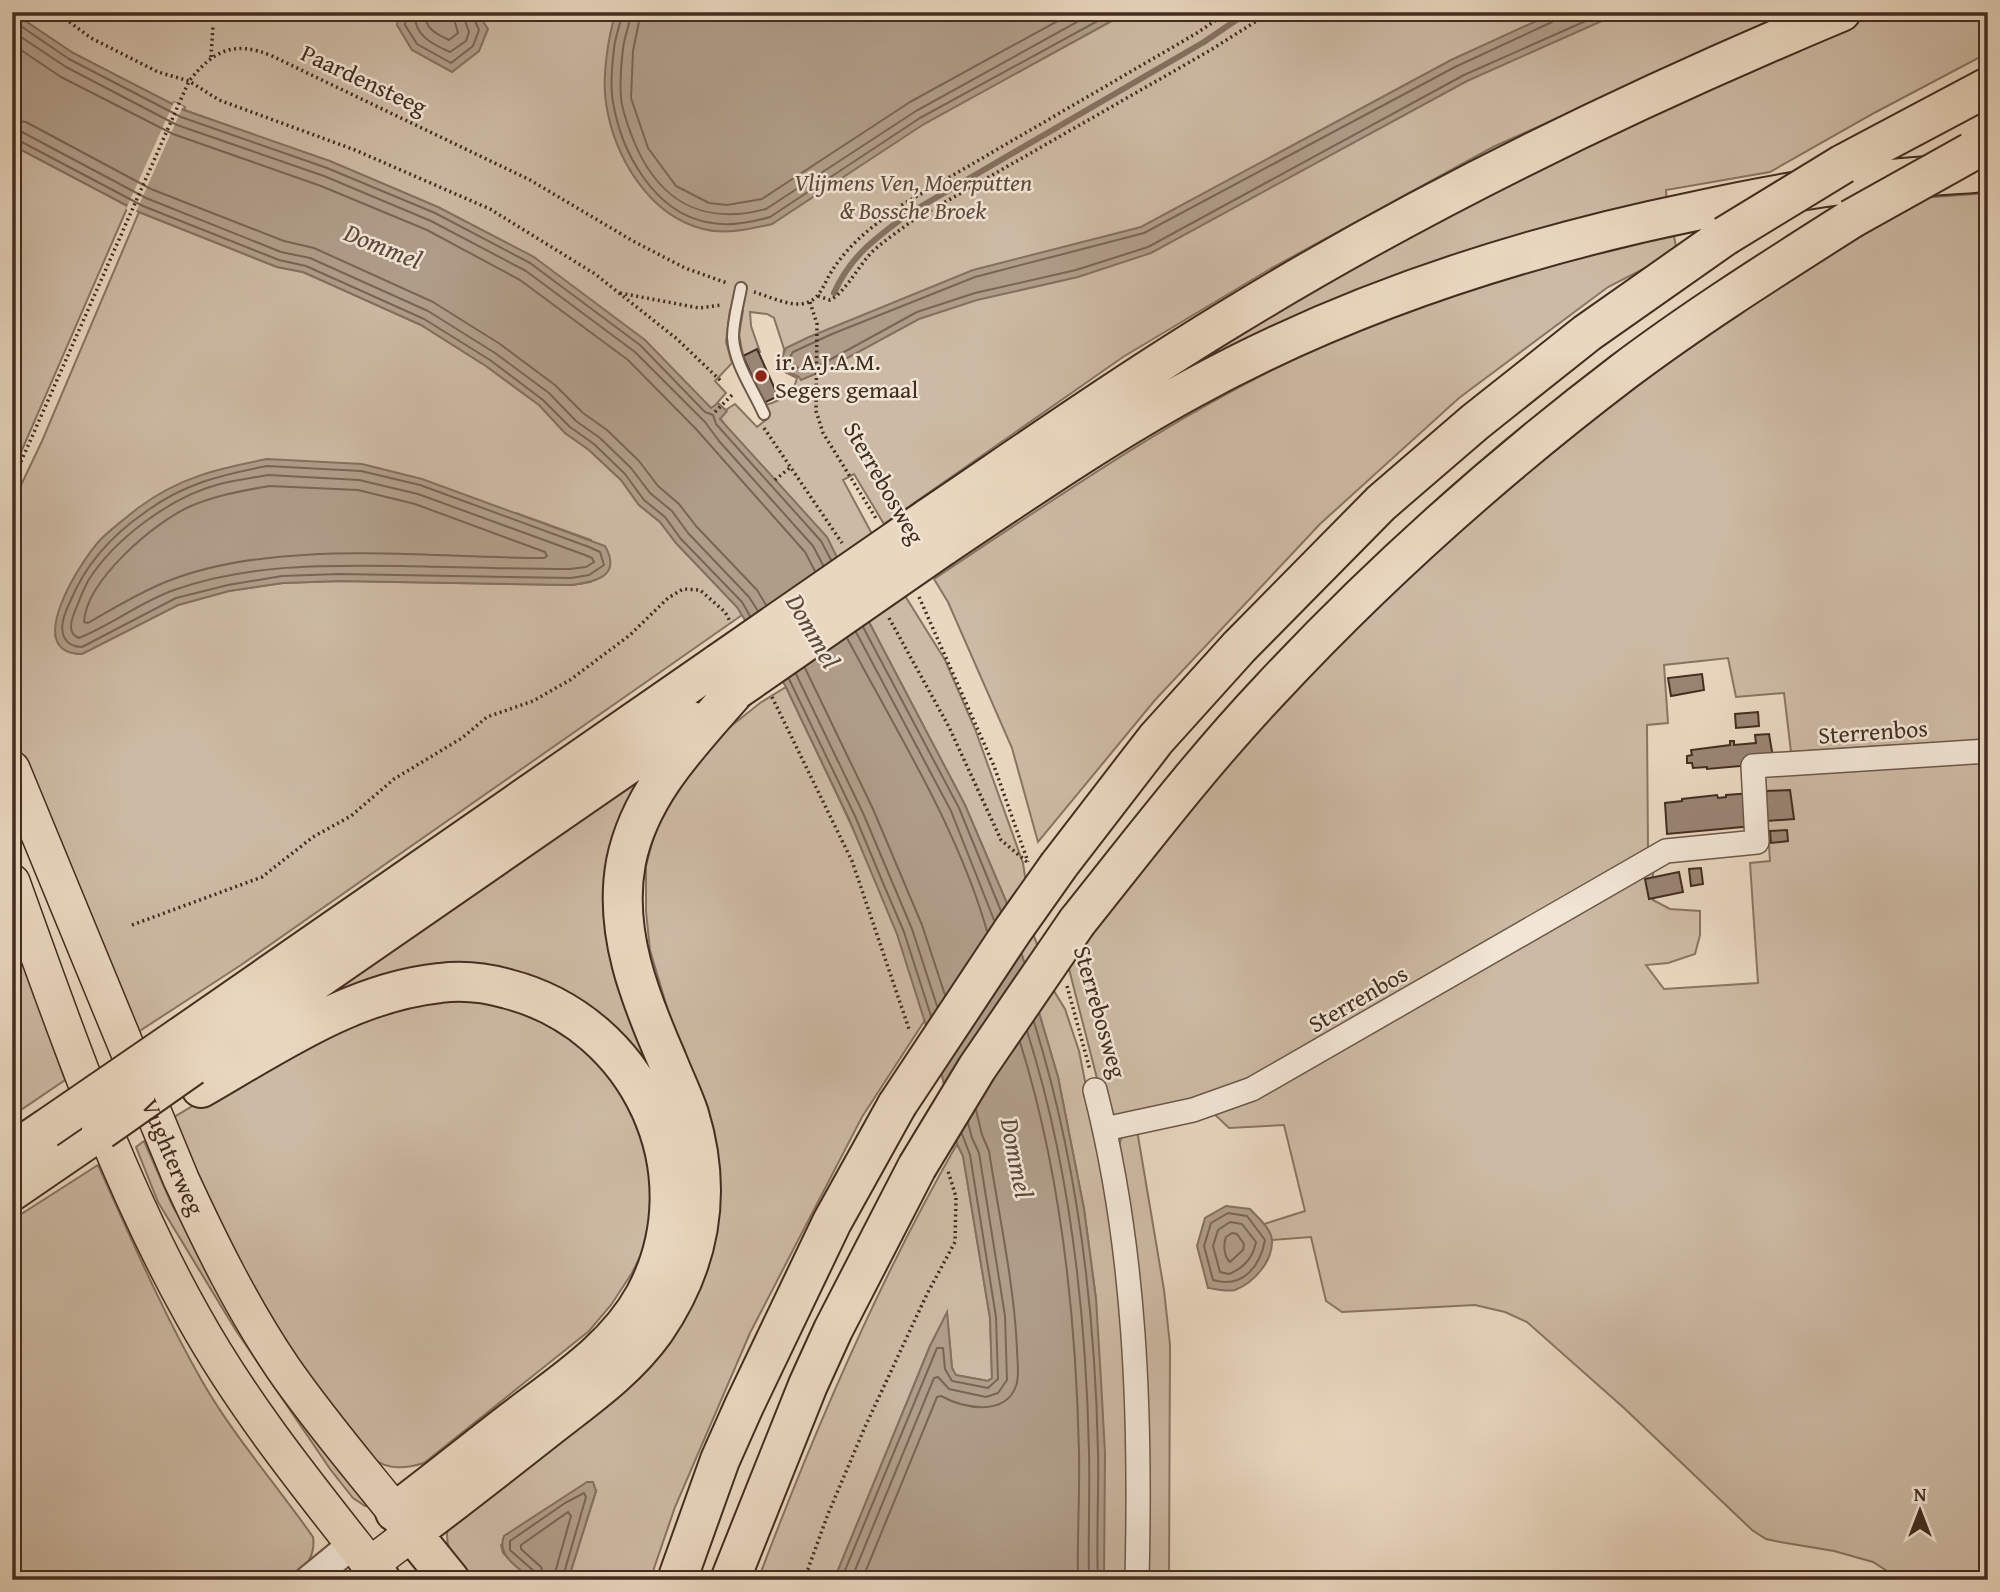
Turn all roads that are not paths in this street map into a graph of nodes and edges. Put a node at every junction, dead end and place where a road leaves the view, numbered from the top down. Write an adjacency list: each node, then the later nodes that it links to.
1 (1841, 12): 6 (highway)
2 (1988, 87): 21 (highway, bridge)
3 (1982, 156): 6 (highway); 22 (highway, bridge)
4 (741, 288): 5 (lane)
5 (762, 417)
6 (935, 533): 7 (highway, bridge)
7 (742, 683): 11 (highway); 17 (highway)
8 (1988, 751): 13 (street, Sterrenbos)
9 (12, 769): 17 (main road, Vughterweg)
10 (12, 882): 18 (main road, Vughterweg)
11 (191, 1064): 14 (highway, bridge); 14 (highway, bridge); 17 (highway)
12 (1095, 1090): 13 (street, Sterrebosweg)
13 (1104, 1129): 23 (street)
14 (39, 1144): 15 (highway); 16 (highway)
15 (12, 1152)
16 (12, 1191)
17 (403, 1522): 18 (main road); 20 (highway)
18 (363, 1567): 19 (street)
19 (309, 1580)
20 (450, 1580)
21 (677, 1580)
22 (730, 1580)
23 (1137, 1580)

